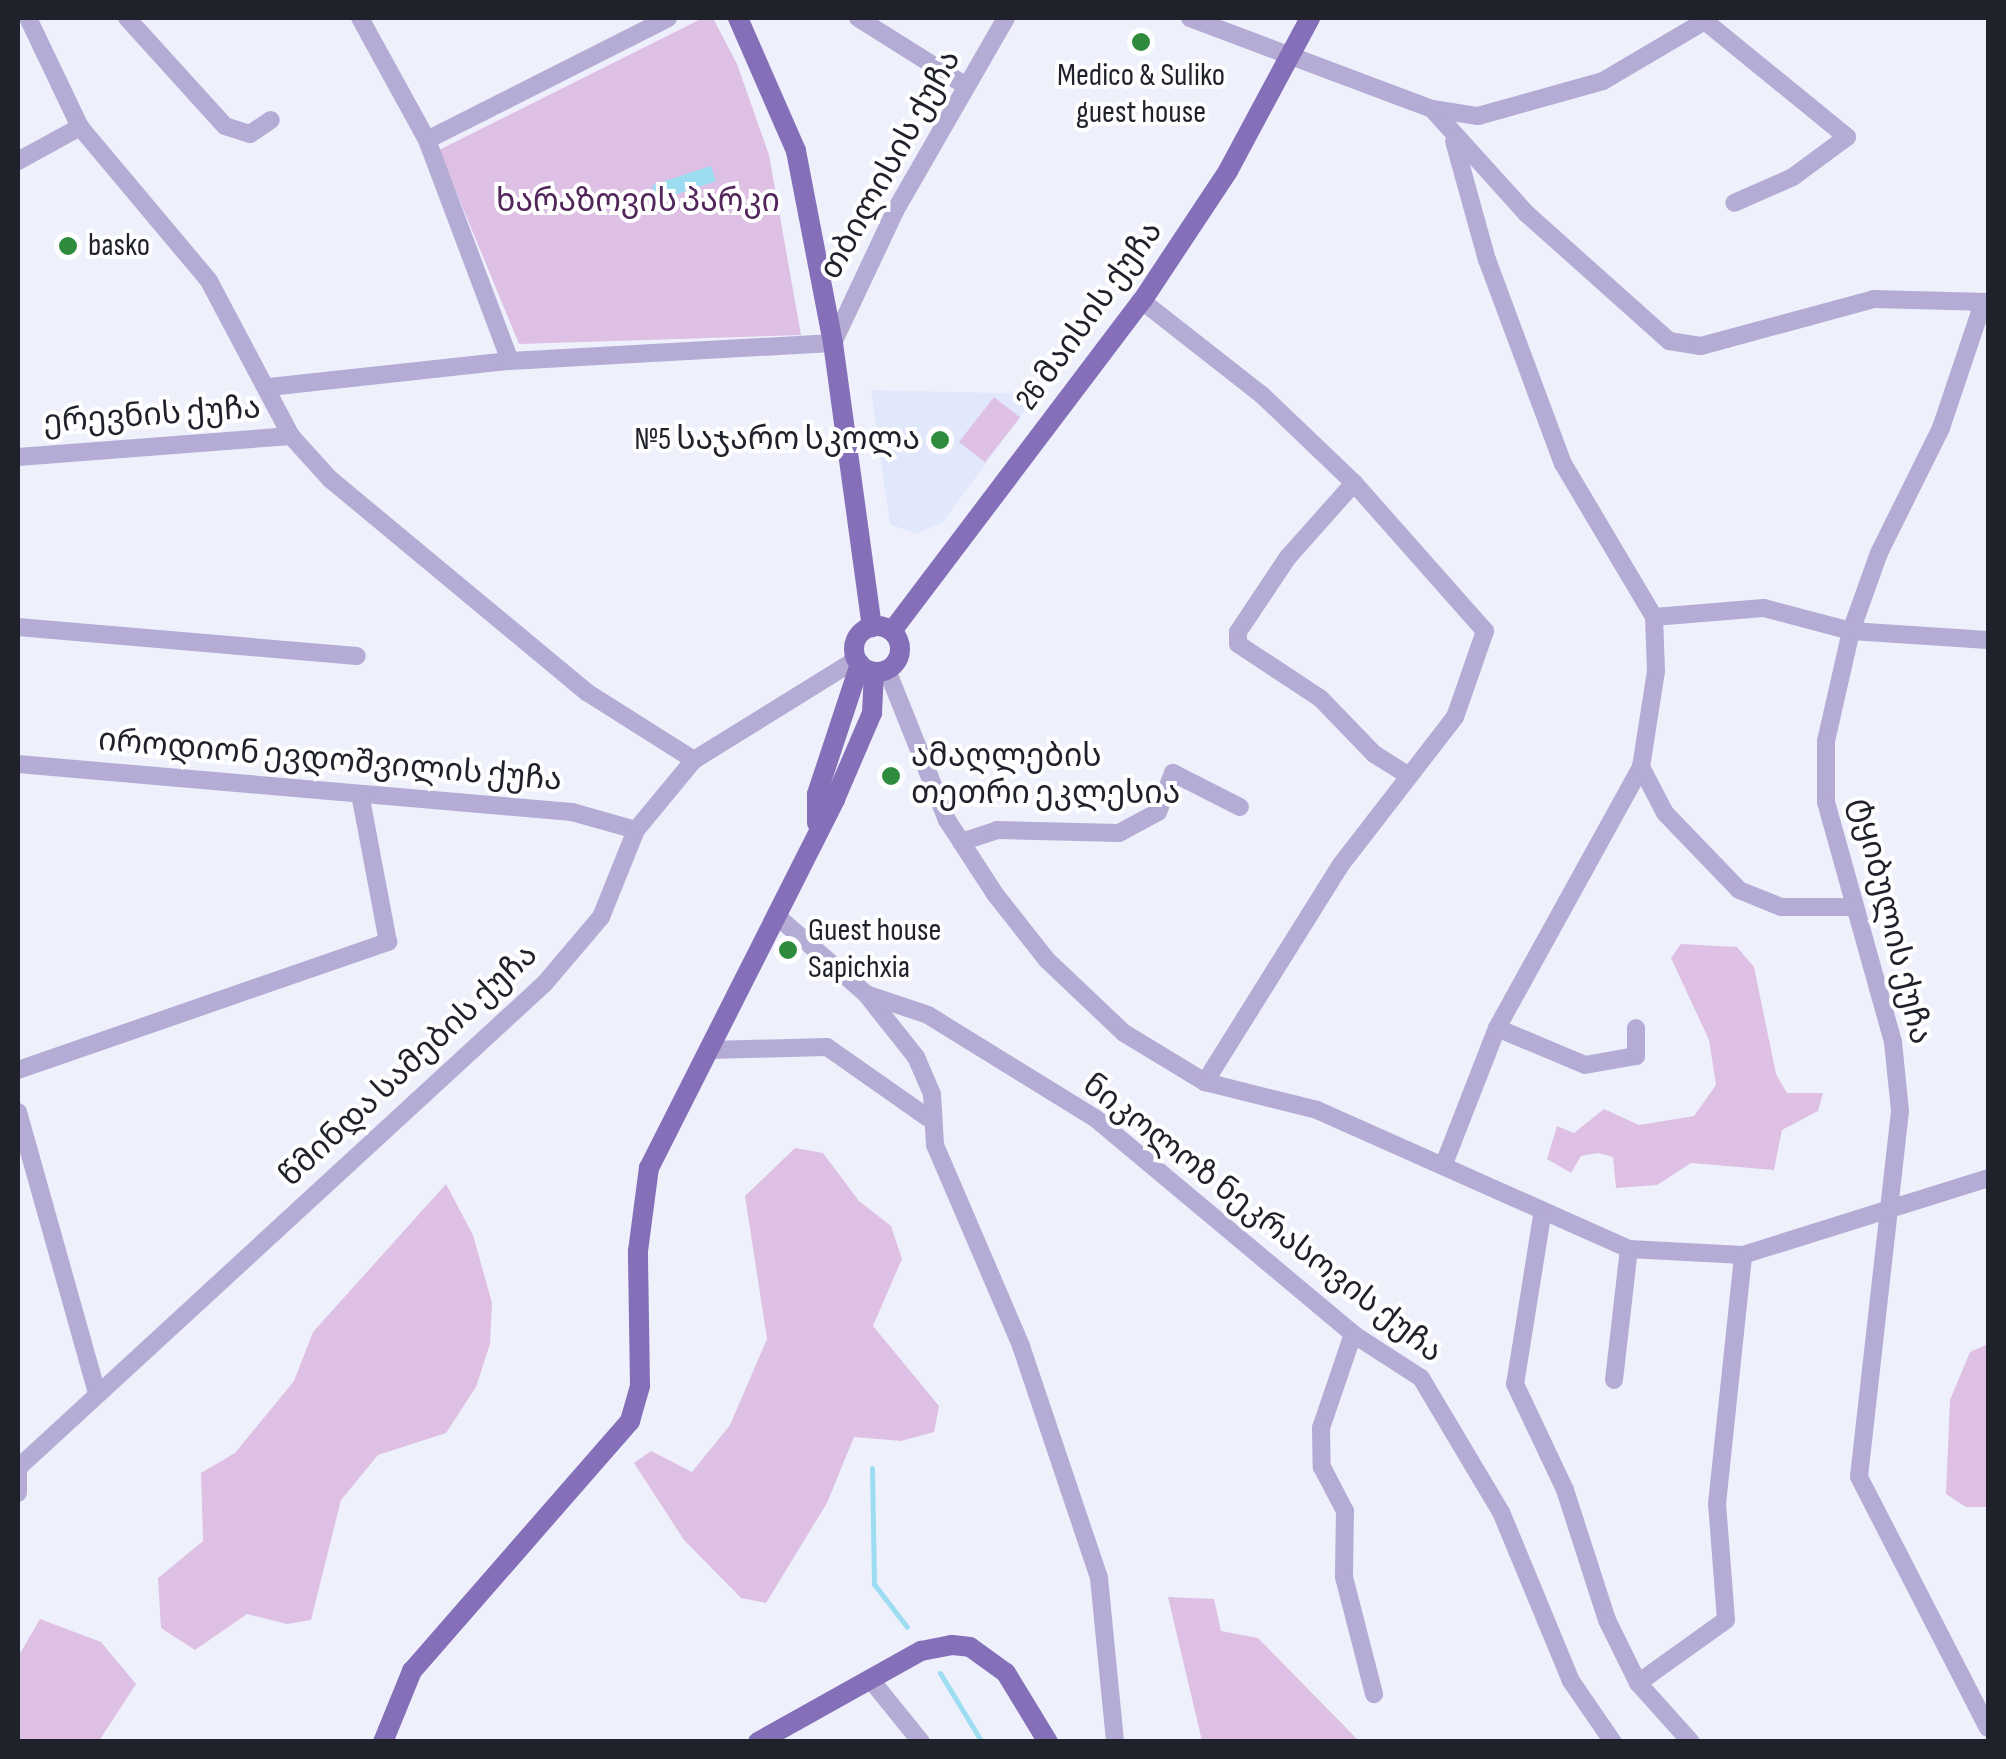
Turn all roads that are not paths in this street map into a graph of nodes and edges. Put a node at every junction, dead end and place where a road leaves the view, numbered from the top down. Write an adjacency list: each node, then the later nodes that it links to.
1 (28, 18): 15 (street)
2 (127, 18): 14 (street)
3 (360, 18): 16 (street)
4 (668, 18): 16 (street)
5 (738, 18): 22 (main road)
6 (858, 18): 12 (street)
7 (1006, 18): 12 (street, თბილისის ქუჩა)
8 (1190, 18): 11 (street)
9 (1310, 18): 11 (main road, 26 მაისის ქუჩა)
10 (1708, 20): 13 (street); 19 (street)
11 (1292, 62): 13 (street); 20 (main road, 26 მაისის ქუჩა)
12 (966, 86): 22 (street, თბილისის ქუჩა)
13 (1432, 109): 17 (street)
14 (271, 120)
15 (80, 127): 18 (street); 24 (street)
16 (427, 140): 23 (street)
17 (1454, 141): 21 (street); 28 (street)
18 (18, 161)
19 (1734, 204)
20 (1142, 301): 27 (street); 30 (main road, 26 მაისის ქუჩა)
21 (1986, 303): 31 (street, ტყიბულის ქუჩა)
22 (833, 344): 23 (street); 30 (main road)
23 (510, 361): 24 (street)
24 (269, 387): 25 (street)
25 (291, 436): 26 (street, ერევნის ქუჩა); 35 (street)
26 (18, 457)
27 (1354, 483): 38 (street); 38 (street)
28 (1654, 617): 31 (street); 37 (street)
29 (18, 627): 33 (street)
30 (882, 629): 34 (main road, 26 მაისის ქუჩა); 34 (main road)
31 (1852, 631): 32 (street); 44 (street, ტყიბულის ქუჩა)
32 (1988, 640)
33 (357, 656)
34 (870, 666): 35 (street, წმინდა სამების ქუჩა); 41 (main road); 41 (main road); 43 (street)
35 (694, 760): 42 (street, წმინდა სამების ქუჩა)
36 (18, 764): 39 (street, იროდიონ ევდოშვილის ქუჩა)
37 (1641, 767): 44 (street); 47 (street)
38 (1408, 775): 51 (street)
39 (361, 799): 42 (street, იროდიონ ევდოშვილის ქუჩა); 50 (street)
40 (1240, 807): 43 (street)
41 (818, 824): 45 (main road)
42 (636, 830): 62 (street, წმინდა სამების ქუჩა)
43 (962, 842): 51 (street)
44 (1850, 907): 56 (street, ტყიბულის ქუჩა)
45 (778, 918): 46 (street); 49 (main road)
46 (866, 994): 53 (street); 60 (street, ნიკოლოზ ნეკრასოვის ქუჩა)
47 (1497, 1028): 48 (street); 54 (street)
48 (1636, 1028)
49 (710, 1050): 53 (street); 69 (main road)
50 (18, 1070)
51 (1204, 1082): 54 (street)
52 (18, 1112): 62 (street)
53 (928, 1118): 73 (street)
54 (1444, 1164): 57 (street)
55 (1988, 1178): 56 (street)
56 (1892, 1206): 59 (street); 68 (street, ტყიბულის ქუჩა)
57 (1542, 1216): 58 (street); 66 (street)
58 (1629, 1248): 59 (street); 61 (street)
59 (1743, 1255): 66 (street)
60 (1353, 1334): 67 (street); 74 (street, ნიკოლოზ ნეკრასოვის ქუჩა)
61 (1614, 1380)
62 (97, 1393): 63 (street, წმინდა სამების ქუჩა)
63 (18, 1468): 64 (street)
64 (18, 1493)
65 (871, 1680): 70 (main road); 71 (street); 72 (main road)
66 (1638, 1683): 75 (street)
67 (1374, 1694)
68 (1988, 1728)
69 (382, 1742)
70 (758, 1742)
71 (921, 1742)
72 (1048, 1742)
73 (1115, 1742)
74 (1613, 1742)
75 (1691, 1742)

